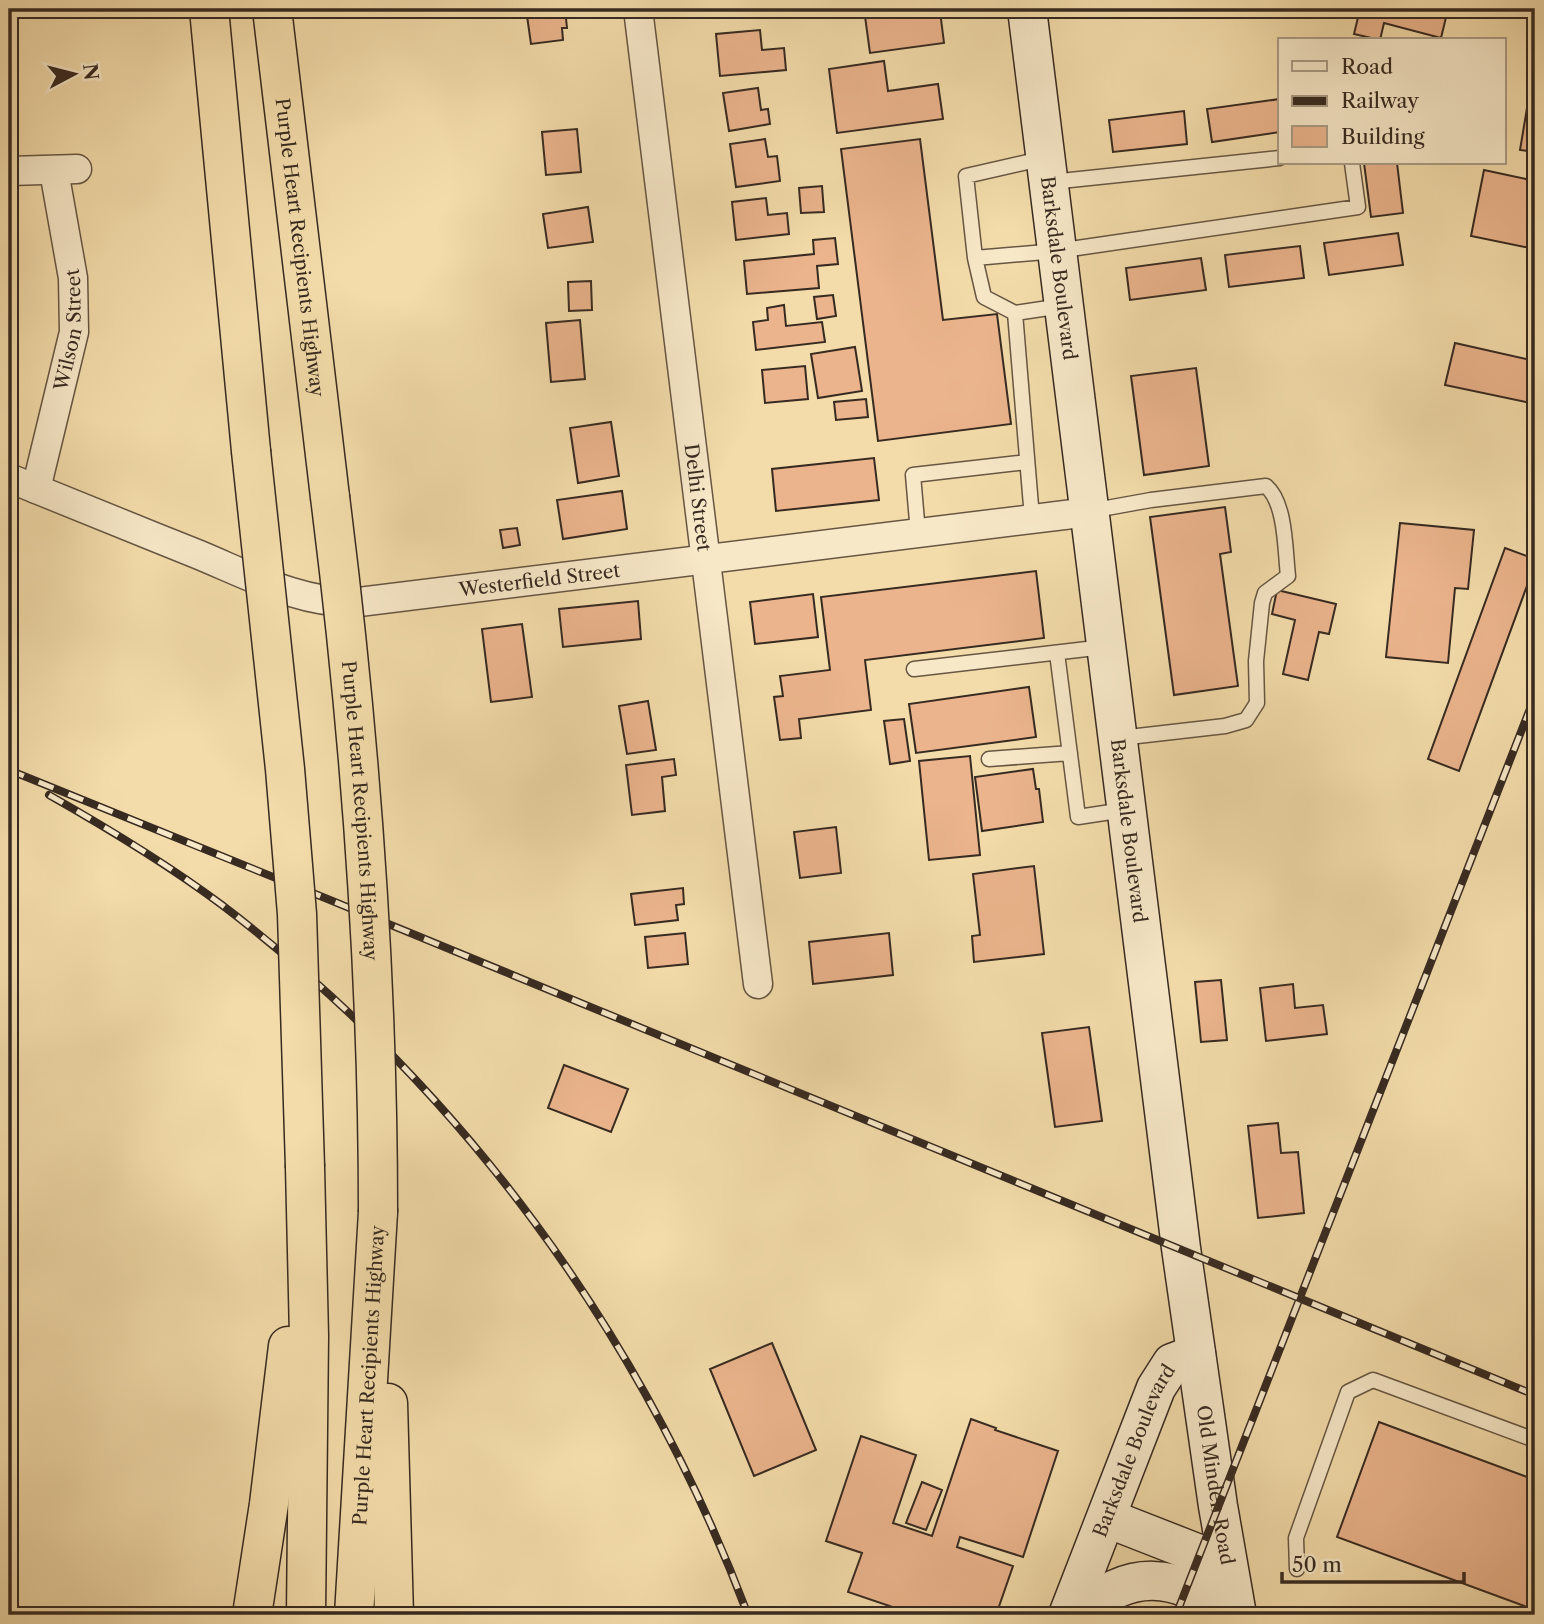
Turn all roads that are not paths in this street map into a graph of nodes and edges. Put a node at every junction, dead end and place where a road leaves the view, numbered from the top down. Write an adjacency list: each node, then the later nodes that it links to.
1 (181, 9): 12 (highway)
2 (209, 9): 12 (highway)
3 (272, 9): 7 (highway, Purple Heart Recipients Highway)
4 (298, 9): 7 (highway)
5 (638, 9): 23 (street, Delhi Street)
6 (1027, 9): 10 (main road, Barksdale Boulevard)
7 (284, 121): 33 (highway, Purple Heart Recipients Highway, bridge)
8 (1278, 158): 10 (lane)
9 (1352, 164): 13 (lane)
10 (1047, 170): 13 (main road, Barksdale Boulevard); 14 (lane)
11 (9, 171): 19 (street, Wilson Street)
12 (230, 245): 32 (highway, bridge)
13 (1056, 251): 14 (lane); 15 (main road, Barksdale Boulevard)
14 (975, 258): 16 (lane)
15 (1063, 306): 16 (lane); 20 (main road, Barksdale Boulevard)
16 (1015, 313): 17 (lane)
17 (1027, 462): 21 (lane); 22 (lane)
18 (9, 478): 19 (street, Westerfield Street)
19 (36, 489): 23 (street, Westerfield Street)
20 (1088, 512): 21 (street, Westerfield Street); 24 (main road, Barksdale Boulevard); 27 (lane)
21 (1032, 519): 22 (street, Westerfield Street)
22 (918, 533): 23 (street, Westerfield Street)
23 (706, 559): 31 (street, Delhi Street)
24 (1105, 646): 25 (lane); 27 (main road, Barksdale Boulevard)
25 (1057, 653): 26 (lane); 28 (lane)
26 (914, 668)
27 (1117, 739): 30 (main road, Barksdale Boulevard)
28 (1070, 753): 29 (lane); 30 (lane)
29 (989, 759)
30 (1126, 810): 34 (main road, Barksdale Boulevard)
31 (758, 984)
32 (305, 1208): 39 (highway); 40 (highway)
33 (378, 1212): 41 (highway, Purple Heart Recipients Highway); 42 (highway)
34 (1196, 1354): 36 (main road, Barksdale Boulevard); 37 (main road, Old Minden Road)
35 (1535, 1440): 38 (lane)
36 (1107, 1517): 37 (main road); 43 (main road, Barksdale Boulevard)
37 (1228, 1569): 46 (main road, Old Minden Road)
38 (1297, 1569)
39 (252, 1615)
40 (306, 1615)
41 (354, 1615)
42 (394, 1615)
43 (1068, 1615)
44 (1081, 1615): 45 (main road)
45 (1226, 1615)
46 (1237, 1615)

